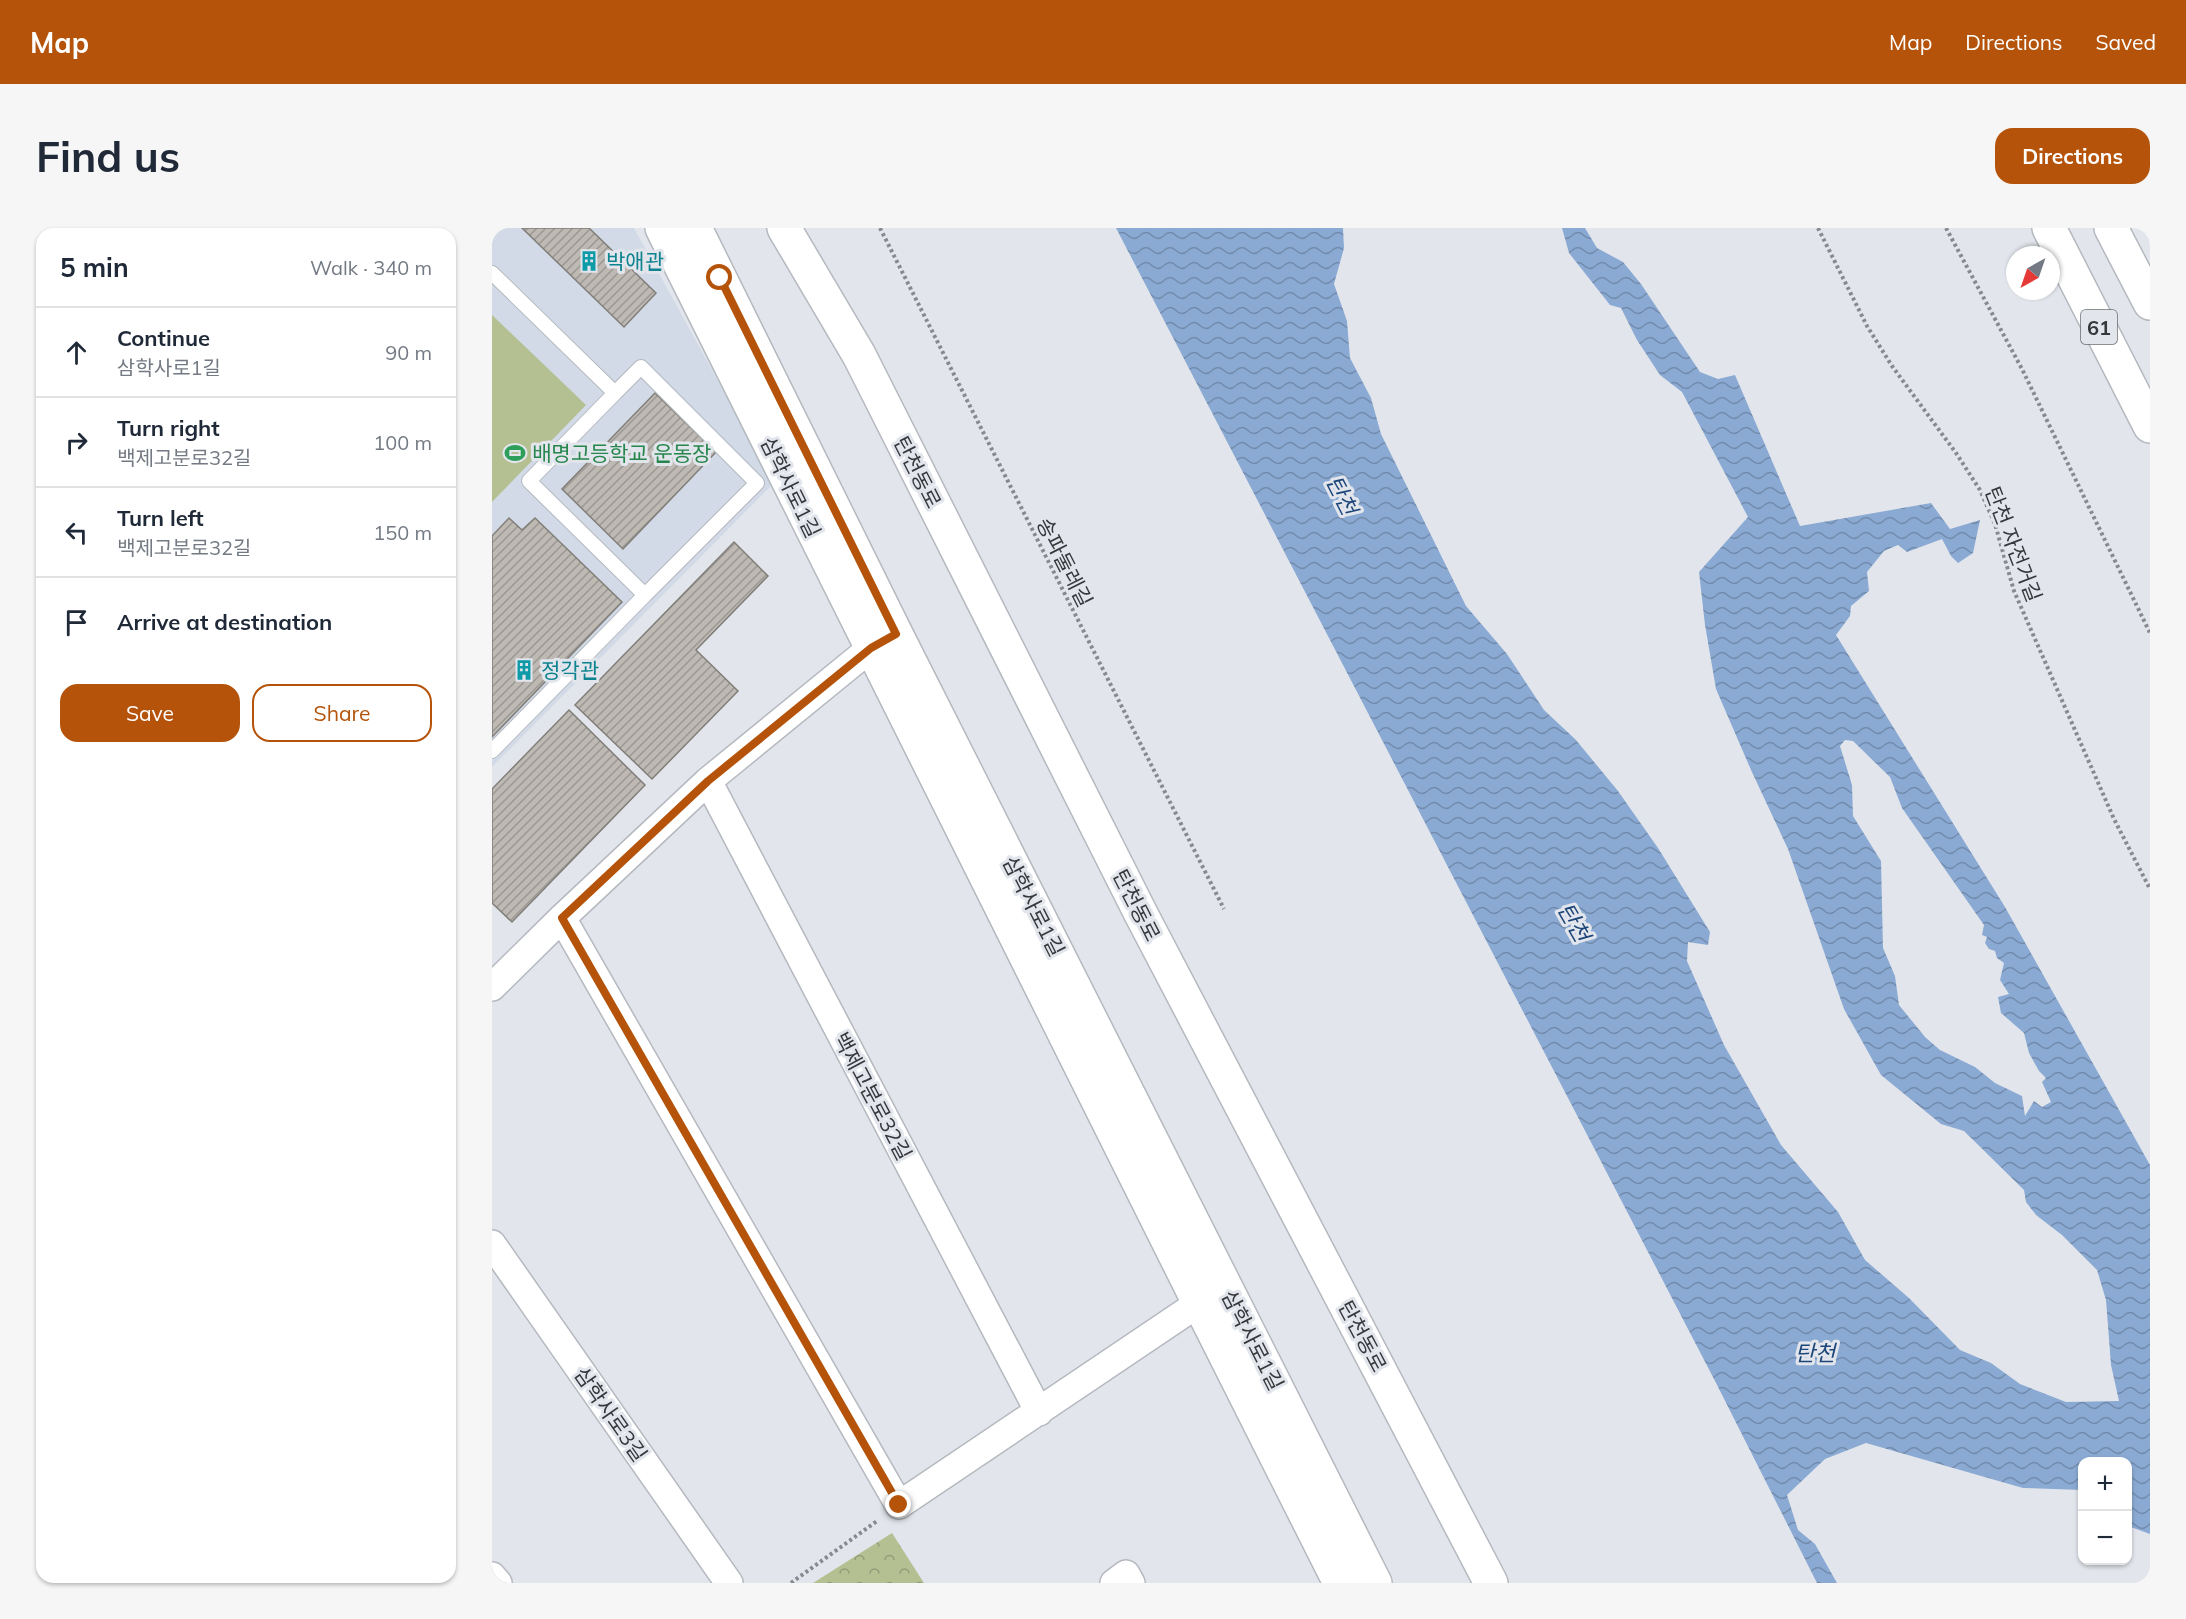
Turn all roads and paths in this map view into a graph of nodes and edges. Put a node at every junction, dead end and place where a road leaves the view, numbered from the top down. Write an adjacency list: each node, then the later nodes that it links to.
1 (662, 228): 15 (main road, 삼학사로1길)
2 (695, 228): 15 (main road, 삼학사로1길)
3 (784, 228): 35 (main road, 탄천동로)
4 (880, 228): 19 (path, 송파둘레길)
5 (1818, 228): 18 (path, 탄천 자전거길)
6 (1946, 228): 14 (path)
7 (2049, 228): 12 (main road, 61)
8 (2111, 228): 10 (main road)
9 (492, 273): 11 (lane)
10 (2150, 303)
11 (615, 393): 13 (lane); 13 (lane)
12 (2150, 426)
13 (645, 595): 16 (lane)
14 (2150, 633)
15 (883, 641): 17 (street); 23 (main road, 삼학사로1길); 24 (main road, 삼학사로1길)
16 (492, 751)
17 (708, 781): 20 (street); 25 (street, 백제고분로32길)
18 (2150, 889)
19 (1224, 909)
20 (562, 918): 21 (street); 26 (street)
21 (492, 987)
22 (492, 1244): 29 (street, 삼학사로3길)
23 (1227, 1288): 24 (street); 34 (main road, 삼학사로1길)
24 (1198, 1303): 25 (street); 33 (main road, 삼학사로1길)
25 (1039, 1412): 26 (street)
26 (899, 1505): 30 (path)
27 (492, 1576): 28 (street)
28 (498, 1583)
29 (729, 1583)
30 (791, 1583)
31 (1114, 1583): 32 (street)
32 (1131, 1583)
33 (1340, 1583)
34 (1375, 1583)
35 (1491, 1583)

